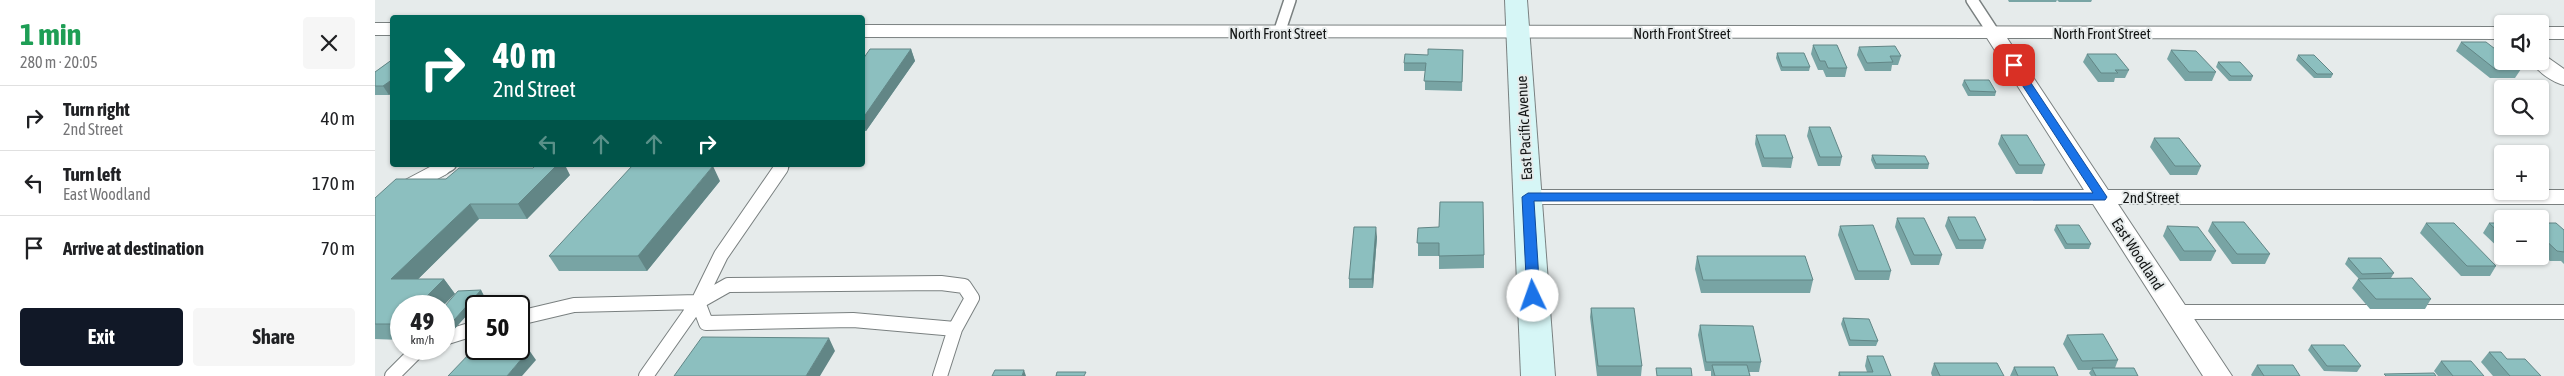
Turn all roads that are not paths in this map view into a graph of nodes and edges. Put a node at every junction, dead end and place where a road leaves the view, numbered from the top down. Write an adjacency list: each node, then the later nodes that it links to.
1 (1290, 0): 8 (lane)
2 (1516, 0): 12 (main road, East Pacific Avenue)
3 (1972, 0): 7 (lane)
4 (375, 29): 5 (street)
5 (390, 29)
6 (865, 31): 8 (street, North Front Street)
7 (1993, 32): 9 (street, North Front Street); 12 (street, North Front Street); 19 (street, East Woodland)
8 (1279, 33): 12 (street, North Front Street)
9 (2494, 33)
10 (2549, 33): 11 (street)
11 (2564, 33)
12 (1519, 34): 18 (main road, East Pacific Avenue)
13 (2549, 67): 14 (street)
14 (2564, 79)
15 (446, 167): 17 (lane)
16 (782, 167): 21 (lane)
17 (394, 197)
18 (1528, 197): 19 (street, 2nd Street); 30 (main road, East Pacific Avenue)
19 (2101, 197): 20 (street, 2nd Street); 22 (street, East Woodland)
20 (2564, 197)
21 (698, 302): 24 (lane); 25 (lane); 25 (lane); 28 (lane)
22 (2176, 312): 23 (lane); 31 (street, East Woodland)
23 (2564, 312)
24 (530, 315)
25 (955, 329): 29 (lane)
26 (408, 360): 27 (lane)
27 (391, 376)
28 (645, 376)
29 (940, 376)
30 (1538, 376)
31 (2218, 376)

